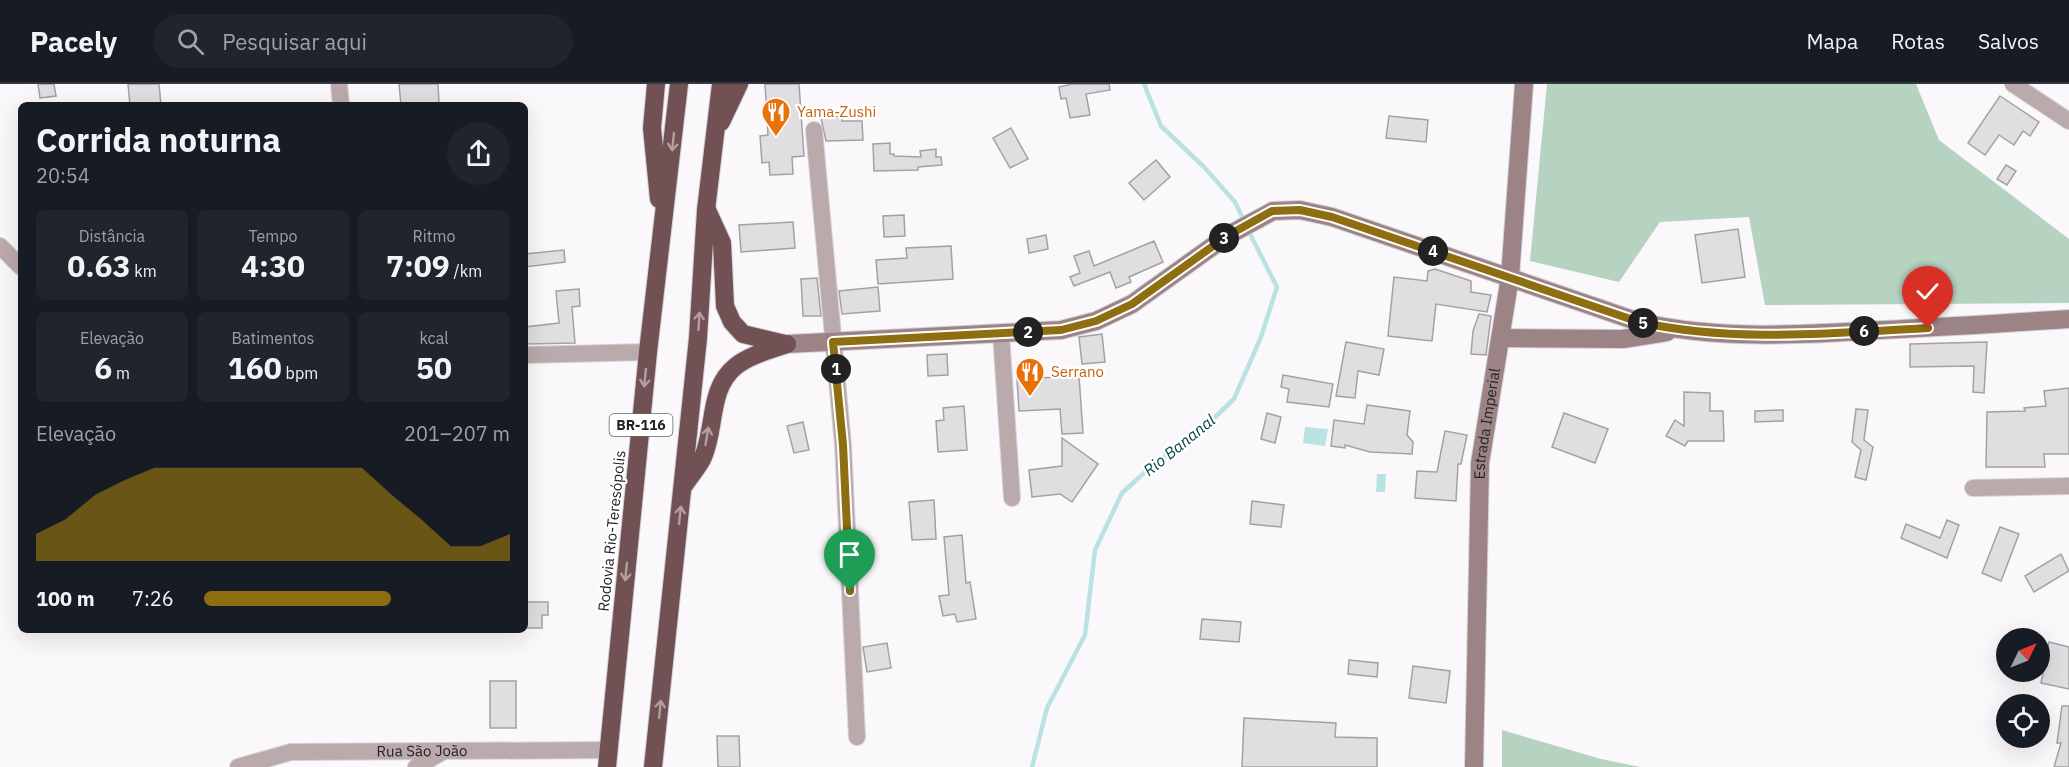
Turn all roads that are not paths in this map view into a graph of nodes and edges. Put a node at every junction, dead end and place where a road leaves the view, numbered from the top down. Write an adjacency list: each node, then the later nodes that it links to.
1 (339, 84): 8 (street)
2 (656, 84): 13 (highway)
3 (679, 84): 13 (highway, Rodovia Rio-Teresópolis / BR-116, one-way to 13)
4 (721, 84): 10 (highway, BR-116)
5 (739, 84): 10 (highway)
6 (1524, 84): 16 (main road, Estrada Imperial)
7 (2013, 84): 9 (street)
8 (340, 102)
9 (2069, 121)
10 (717, 129): 12 (highway, BR-116)
11 (814, 130): 21 (street)
12 (706, 210): 22 (highway); 26 (highway, BR-116, one-way to 12)
13 (663, 231): 23 (highway, Rodovia Rio-Teresópolis / BR-116)
14 (0, 246): 15 (street)
15 (18, 264)
16 (1510, 277): 18 (main road); 19 (main road); 20 (main road, Estrada Imperial)
17 (2069, 319): 18 (main road)
18 (1677, 331): 20 (main road)
19 (1001, 334): 21 (main road); 28 (street)
20 (1501, 338): 35 (main road, Estrada Imperial)
21 (833, 342): 22 (main road); 29 (street)
22 (787, 344): 26 (highway, one-way to 22)
23 (648, 352): 24 (street); 31 (highway, Rodovia Rio-Teresópolis / BR-116, one-way to 31)
24 (528, 355)
25 (2069, 486): 27 (street)
26 (683, 488): 34 (highway, BR-116, one-way to 26)
27 (1973, 488)
28 (1012, 498)
29 (857, 737)
30 (447, 749): 31 (street, Rua São João); 32 (street, Rua São João); 33 (street)
31 (608, 758)
32 (238, 767)
33 (416, 767)
34 (653, 767)
35 (1474, 767)

